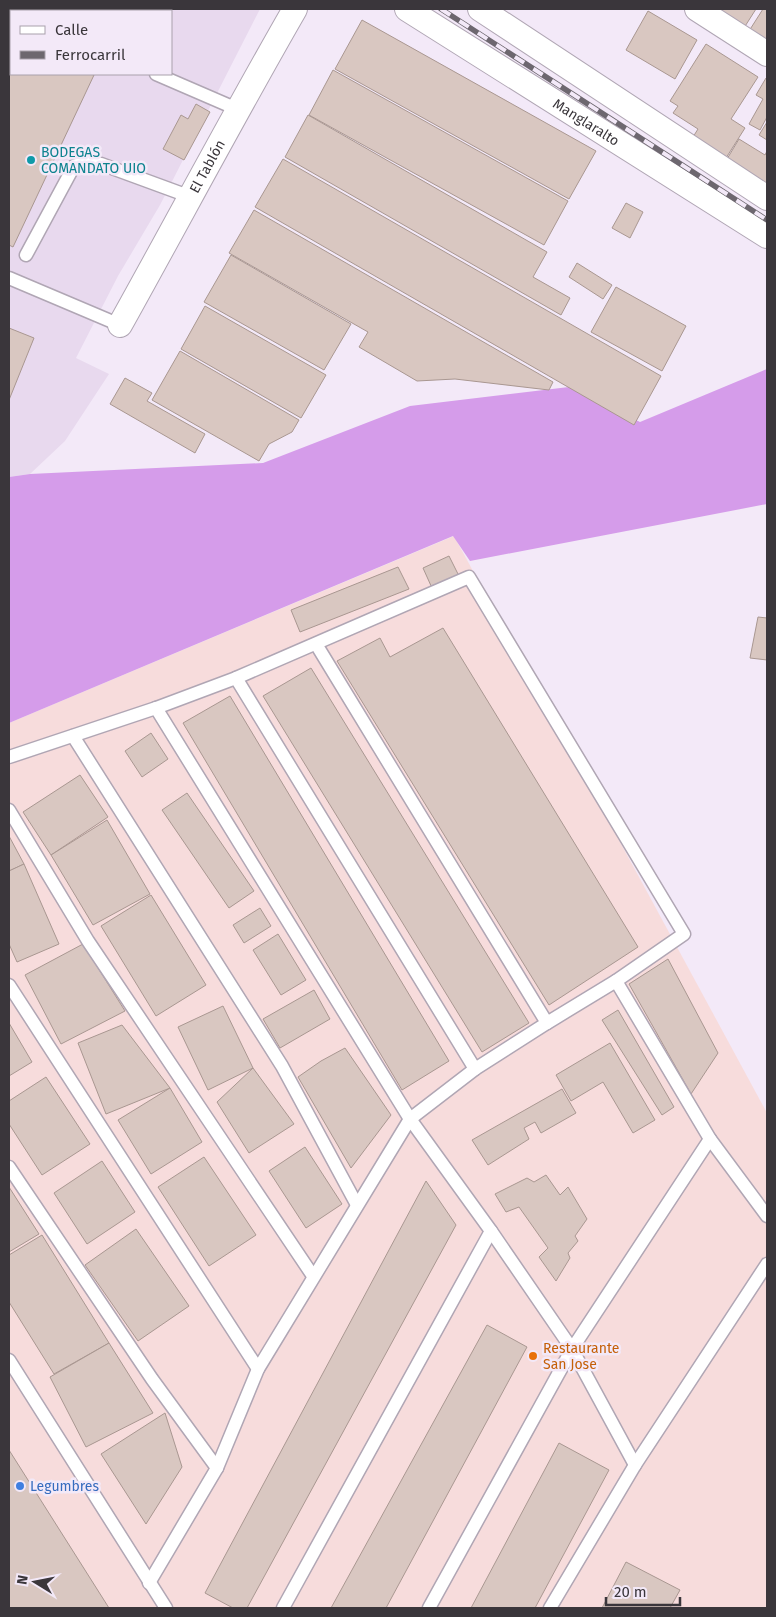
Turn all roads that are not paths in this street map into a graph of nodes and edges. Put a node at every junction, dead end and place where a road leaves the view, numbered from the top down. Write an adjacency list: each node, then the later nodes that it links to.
1 (295, 9): 7 (street, El Tablón)
2 (407, 9): 10 (street, Manglaralto)
3 (480, 9): 9 (street)
4 (697, 9): 5 (street)
5 (767, 54)
6 (158, 75): 7 (lane)
7 (237, 109): 8 (street, El Tablón)
8 (191, 197): 11 (lane); 13 (street, El Tablón)
9 (767, 198)
10 (767, 236)
11 (26, 255)
12 (9, 278): 13 (lane)
13 (120, 324)
14 (316, 644): 15 (lane); 20 (lane); 22 (lane)
15 (236, 678): 16 (lane); 23 (lane)
16 (156, 708): 17 (lane); 24 (lane)
17 (73, 736): 18 (lane); 27 (lane)
18 (9, 757)
19 (9, 810): 31 (lane)
20 (616, 981): 22 (lane); 25 (lane)
21 (9, 985): 34 (lane)
22 (547, 1023): 23 (lane)
23 (475, 1069): 24 (lane)
24 (410, 1119): 27 (lane); 29 (lane)
25 (710, 1139): 28 (lane); 32 (lane)
26 (9, 1167): 36 (lane)
27 (357, 1205): 31 (lane)
28 (767, 1216)
29 (491, 1231): 32 (lane); 39 (lane)
30 (767, 1264): 35 (lane)
31 (313, 1276): 34 (lane)
32 (572, 1349): 35 (lane); 40 (lane)
33 (9, 1360): 37 (lane)
34 (258, 1369): 36 (lane)
35 (635, 1465): 41 (lane)
36 (217, 1468): 37 (lane)
37 (149, 1583): 38 (lane)
38 (166, 1608)
39 (283, 1608)
40 (429, 1608)
41 (550, 1608)

